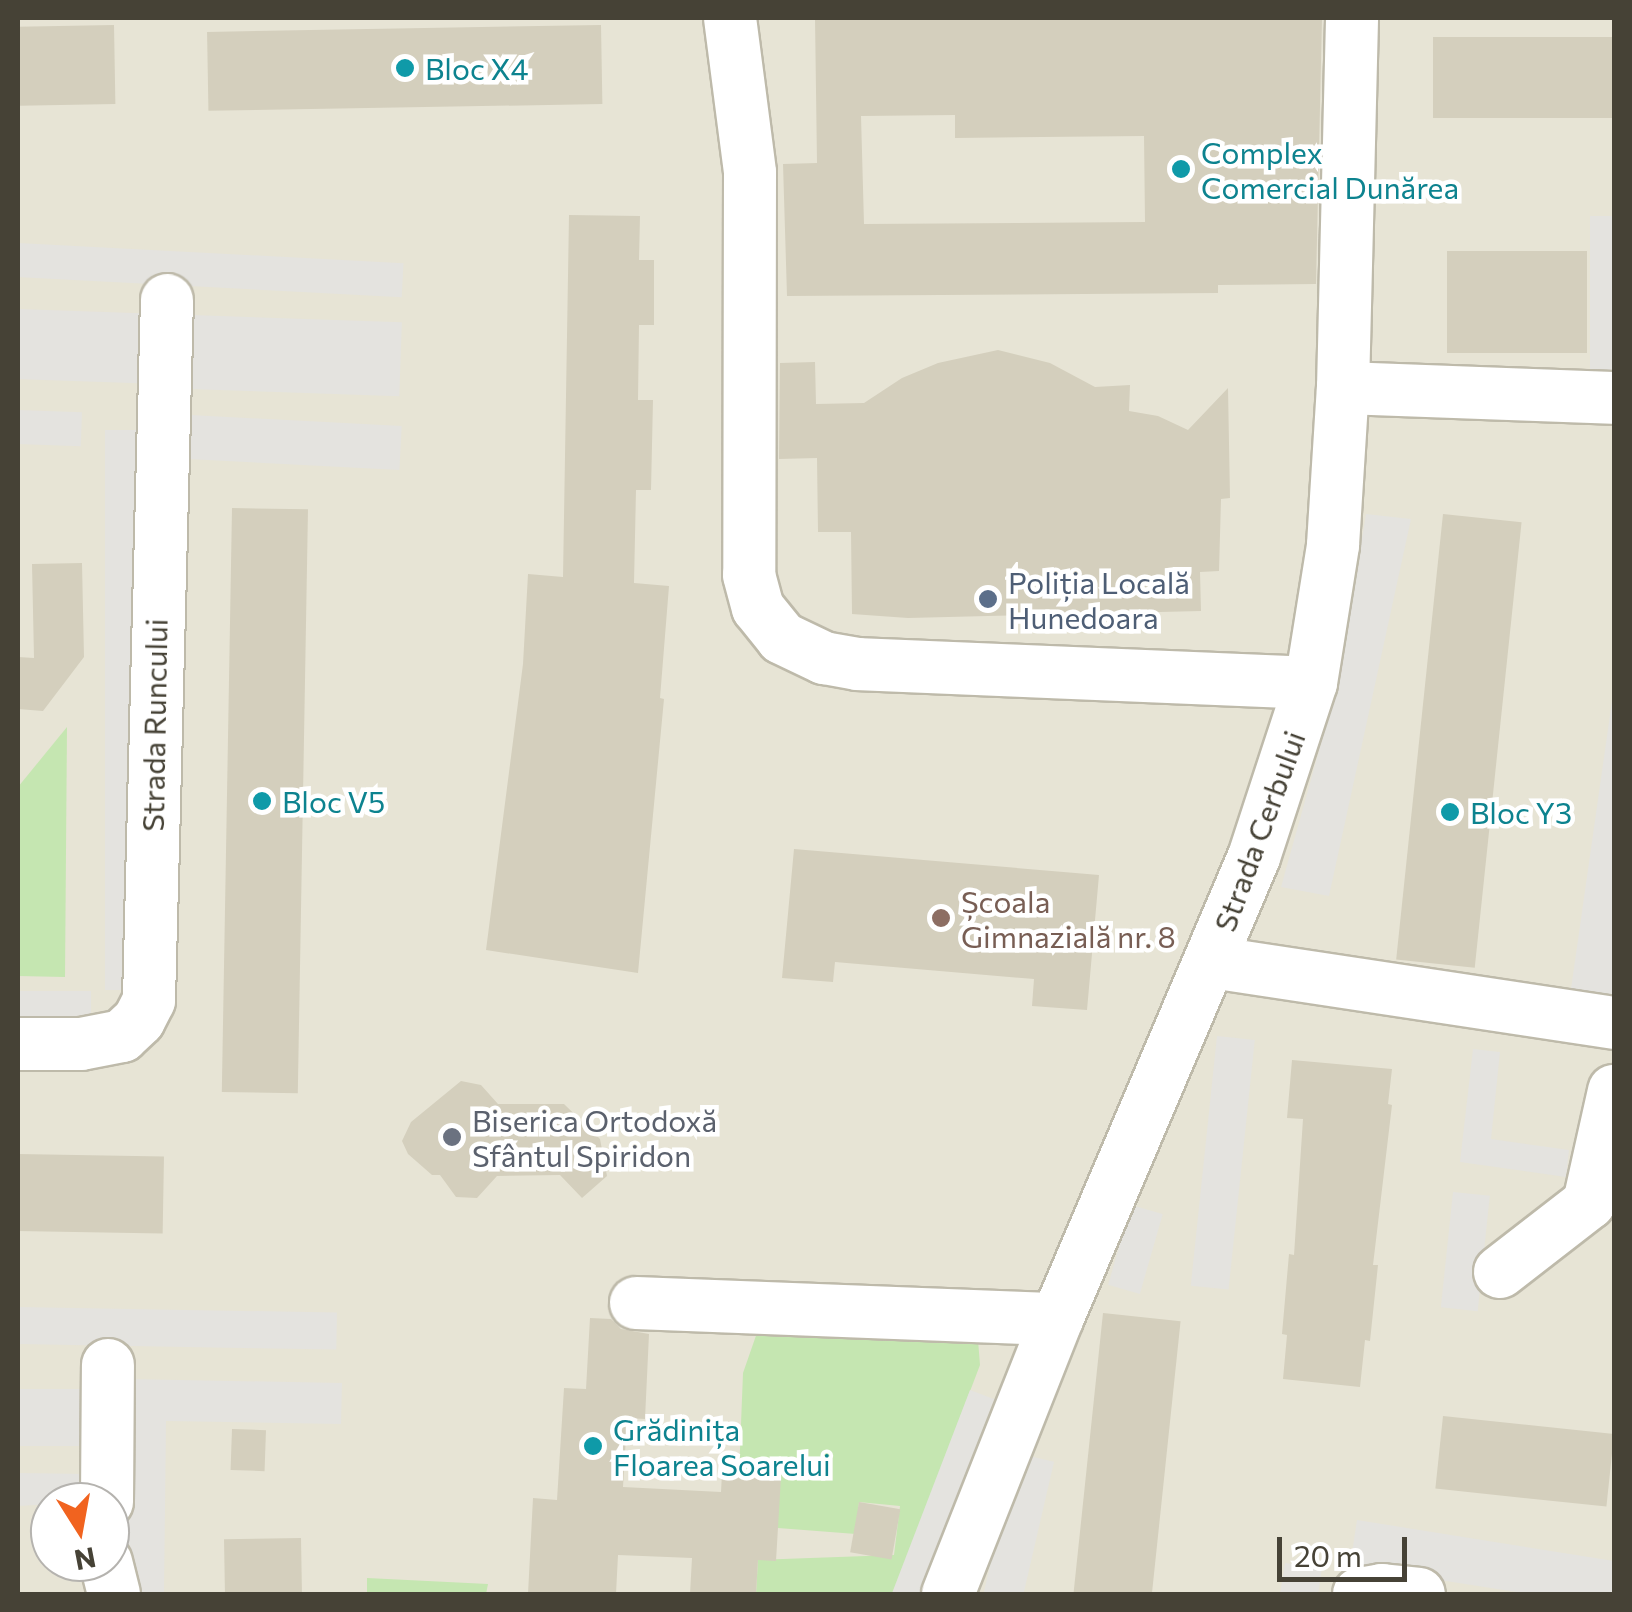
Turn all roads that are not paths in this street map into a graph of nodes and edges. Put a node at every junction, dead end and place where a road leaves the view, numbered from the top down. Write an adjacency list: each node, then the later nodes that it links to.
1 (730, 18): 6 (street)
2 (1352, 18): 4 (street, Strada Cerbului)
3 (167, 300): 9 (street, Strada Runcului)
4 (1343, 388): 5 (street); 6 (street, Strada Cerbului)
5 (1614, 398)
6 (1311, 682): 7 (street, Strada Cerbului)
7 (1211, 962): 8 (street); 13 (street, Strada Cerbului)
8 (1614, 1023)
9 (18, 1044)
10 (1614, 1091): 11 (street)
11 (1500, 1272)
12 (636, 1304): 13 (street)
13 (1057, 1319): 16 (street, Strada Cerbului)
14 (108, 1365): 15 (street)
15 (107, 1482)
16 (948, 1594)
17 (1359, 1594): 18 (street)
18 (1419, 1594)

